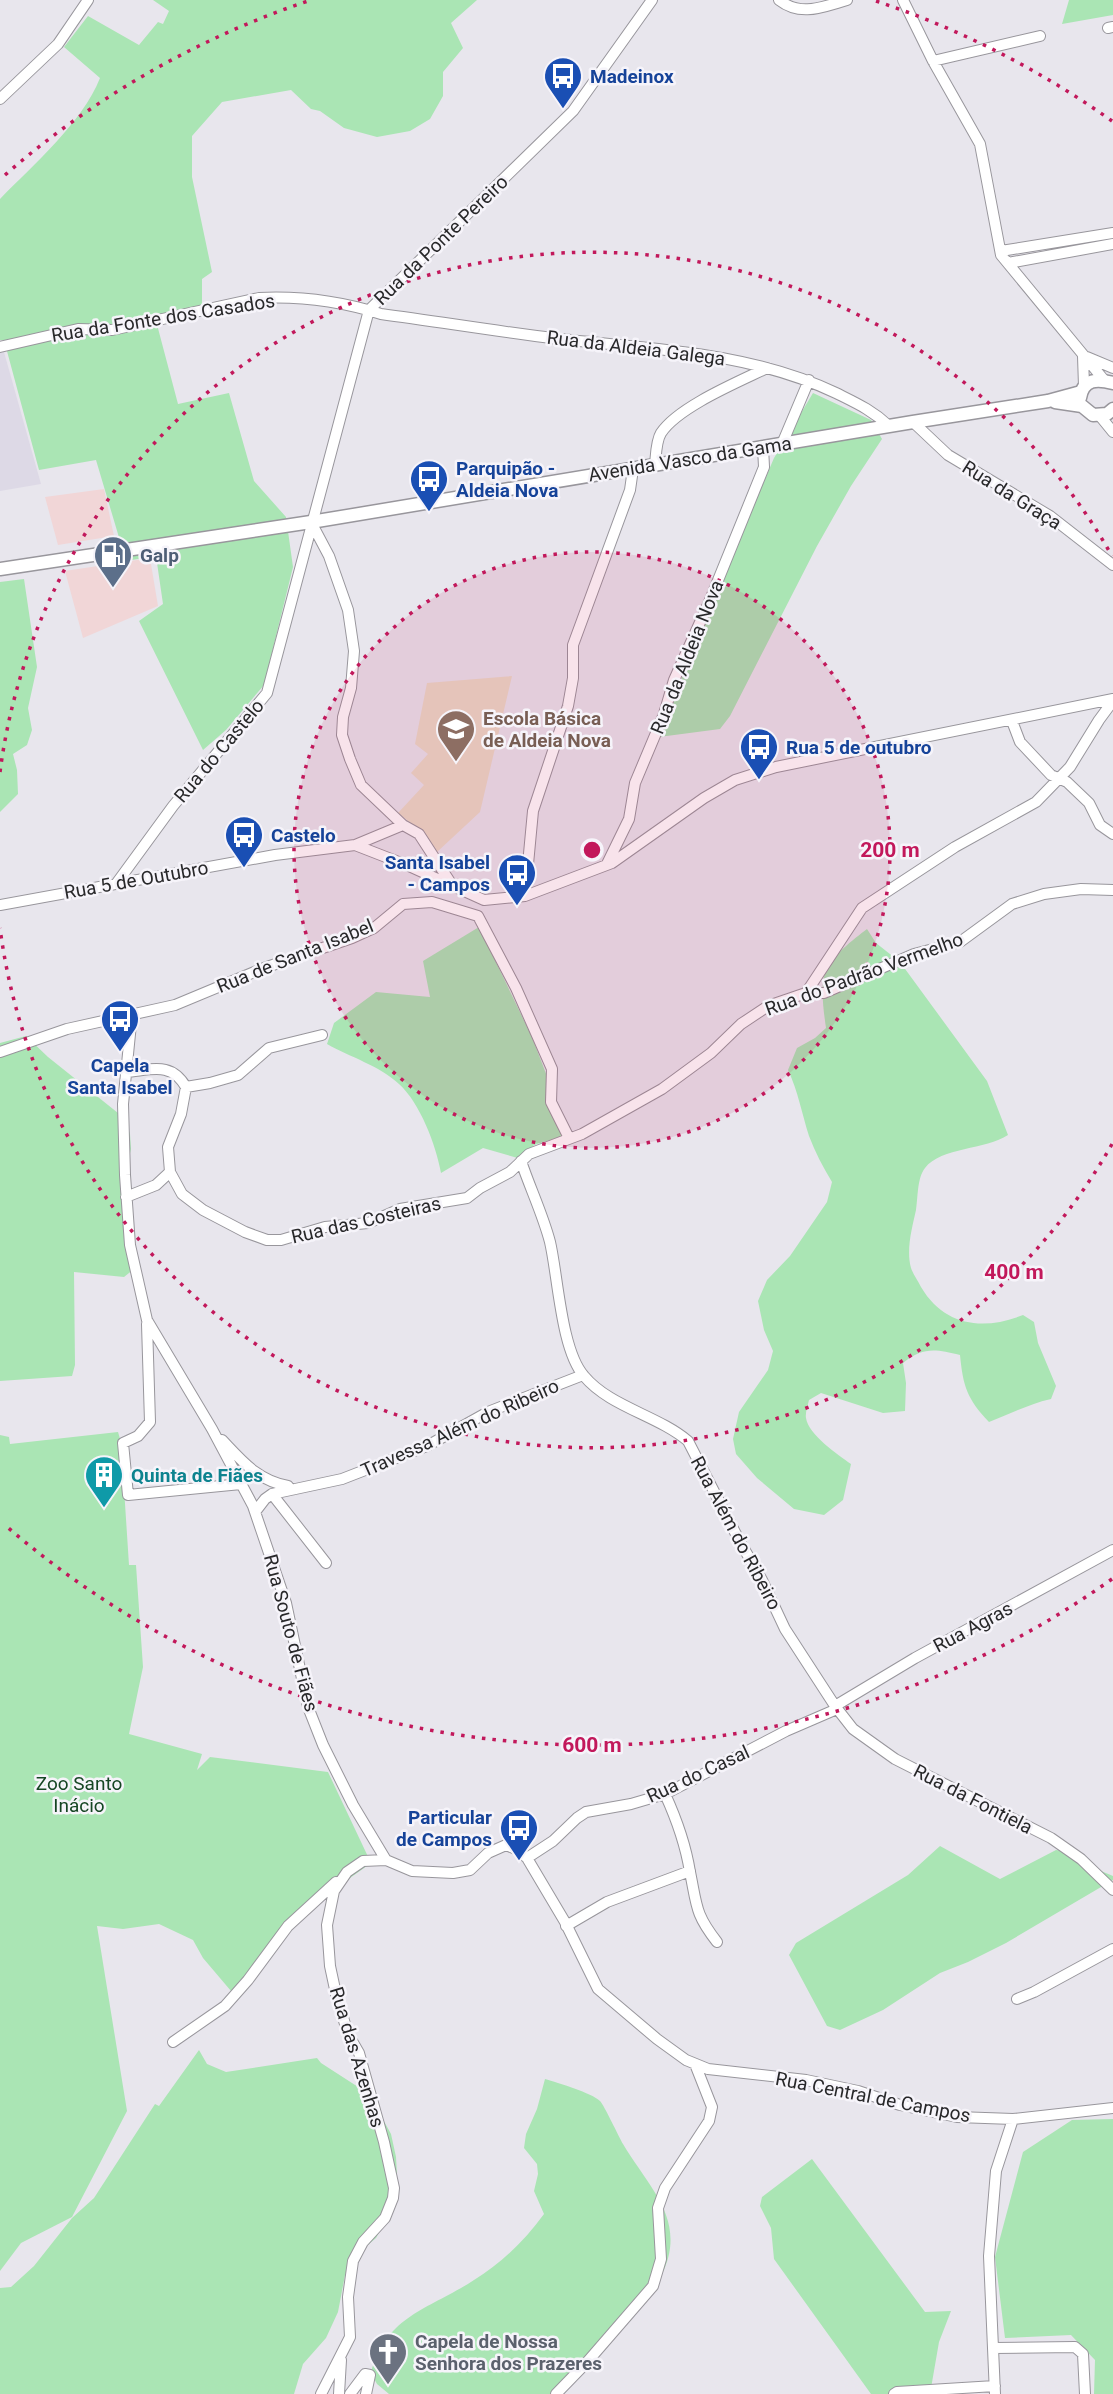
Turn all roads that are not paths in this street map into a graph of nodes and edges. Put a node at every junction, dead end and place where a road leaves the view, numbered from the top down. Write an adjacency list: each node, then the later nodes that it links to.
1 (88, 0): 8 (street)
2 (652, 0): 13 (street, Rua da Ponte Pereiro)
3 (779, 0): 4 (street)
4 (847, 0)
5 (903, 0): 7 (street)
6 (1040, 36): 7 (street)
7 (933, 61): 11 (street)
8 (0, 99)
9 (1113, 233): 11 (street)
10 (1113, 244): 12 (street)
11 (1000, 251): 12 (street)
12 (1007, 263): 15 (street)
13 (369, 310): 14 (street, Rua da Fonte dos Casados); 16 (street, Rua da Aldeia Galega); 32 (street, Rua da Ponte Pereiro)
14 (0, 347)
15 (1083, 355): 17 (street); 19 (street); 20 (street)
16 (767, 368): 18 (street, Rua da Aldeia Galega); 30 (street)
17 (1113, 368)
18 (809, 380): 26 (street, Rua da Aldeia Galega); 28 (street)
19 (1110, 383): 20 (main road, Avenida Vasco da Gama)
20 (1082, 389): 21 (main road, Avenida Vasco da Gama); 22 (main road)
21 (1048, 401): 22 (main road, Avenida Vasco da Gama); 25 (main road, Avenida Vasco da Gama)
22 (1082, 406): 24 (main road, Avenida Vasco da Gama)
23 (1113, 409): 24 (main road)
24 (1100, 416): 27 (street)
25 (913, 422): 26 (main road, Avenida Vasco da Gama); 33 (street, Rua da Graça)
26 (890, 426): 28 (main road, Avenida Vasco da Gama)
27 (1113, 432)
28 (782, 444): 29 (main road, Avenida Vasco da Gama)
29 (763, 447): 30 (main road, Avenida Vasco da Gama); 41 (street, Rua da Aldeia Nova)
30 (655, 465): 31 (main road, Avenida Vasco da Gama)
31 (632, 469): 32 (main road, Avenida Vasco da Gama); 45 (street)
32 (311, 522): 34 (main road, Avenida Vasco da Gama); 38 (street); 42 (street, Rua do Castelo)
33 (1113, 565)
34 (0, 569)
35 (1113, 700): 36 (street, Rua 5 de Outubro); 37 (street)
36 (1012, 721): 37 (street); 41 (street, Rua 5 de Outubro)
37 (1060, 779): 39 (street); 49 (street)
38 (403, 825): 40 (street, Rua 5 de Outubro); 43 (street)
39 (1113, 834)
40 (355, 845): 42 (street, Rua 5 de Outubro); 43 (street, Rua 5 de Outubro)
41 (607, 865): 45 (street, Rua 5 de Outubro)
42 (116, 884): 47 (street, Rua 5 de Outubro)
43 (453, 887): 46 (street, Rua 5 de Outubro)
44 (1113, 890): 49 (street, Rua do Padrão Vermelho)
45 (525, 896): 46 (street, Rua 5 de Outubro)
46 (484, 900): 48 (street)
47 (0, 905)
48 (478, 916): 50 (street, Rua de Santa Isabel); 55 (street)
49 (806, 993): 55 (street, Rua do Padrão Vermelho)
50 (132, 1014): 52 (street, Rua de Santa Isabel); 53 (street, Rua Souto de Fiães)
51 (322, 1035): 54 (street)
52 (0, 1052)
53 (126, 1072): 54 (street); 58 (street, Rua Souto de Fiães)
54 (186, 1087): 57 (street)
55 (569, 1138): 56 (street, Rua do Padrão Vermelho)
56 (521, 1161): 57 (street, Rua das Costeiras); 60 (street, Rua Além do Ribeiro)
57 (170, 1172): 58 (street)
58 (126, 1197): 59 (street, Rua Souto de Fiães)
59 (147, 1320): 61 (street, Rua Souto de Fiães); 62 (street)
60 (583, 1375): 63 (street, Travessa Além do Ribeiro); 68 (street, Rua Além do Ribeiro)
61 (212, 1429): 62 (street, Rua Souto de Fiães); 63 (street, Travessa Além do Ribeiro)
62 (241, 1484): 65 (street, Rua Souto de Fiães)
63 (296, 1488): 64 (street, Travessa Além do Ribeiro)
64 (272, 1494): 65 (street); 67 (street)
65 (255, 1512): 71 (street, Rua Souto de Fiães)
66 (1113, 1550): 68 (street, Rua Agras)
67 (326, 1563)
68 (836, 1707): 69 (street, Rua do Casal); 74 (street, Rua da Fontiela)
69 (665, 1794): 70 (street, Rua do Casal); 72 (street)
70 (527, 1858): 71 (street); 75 (street, Rua Central de Campos)
71 (386, 1860): 73 (street)
72 (690, 1871): 75 (street); 76 (street)
73 (347, 1872): 79 (street); 84 (street, Rua das Azenhas)
74 (1113, 1890)
75 (566, 1926): 80 (street, Rua Central de Campos)
76 (717, 1942)
77 (1113, 1949): 78 (street)
78 (1017, 1998)
79 (173, 2042)
80 (695, 2064): 82 (street, Rua Central de Campos); 90 (street)
81 (1113, 2108): 82 (street, Rua Central de Campos)
82 (1013, 2119): 83 (street)
83 (994, 2348): 85 (street); 92 (street)
84 (341, 2355): 86 (street, Rua das Azenhas); 87 (street)
85 (995, 2390): 91 (street)
86 (321, 2394)
87 (340, 2394)
88 (350, 2394): 89 (street)
89 (366, 2394)
90 (556, 2394)
91 (894, 2394)
92 (1085, 2394)

